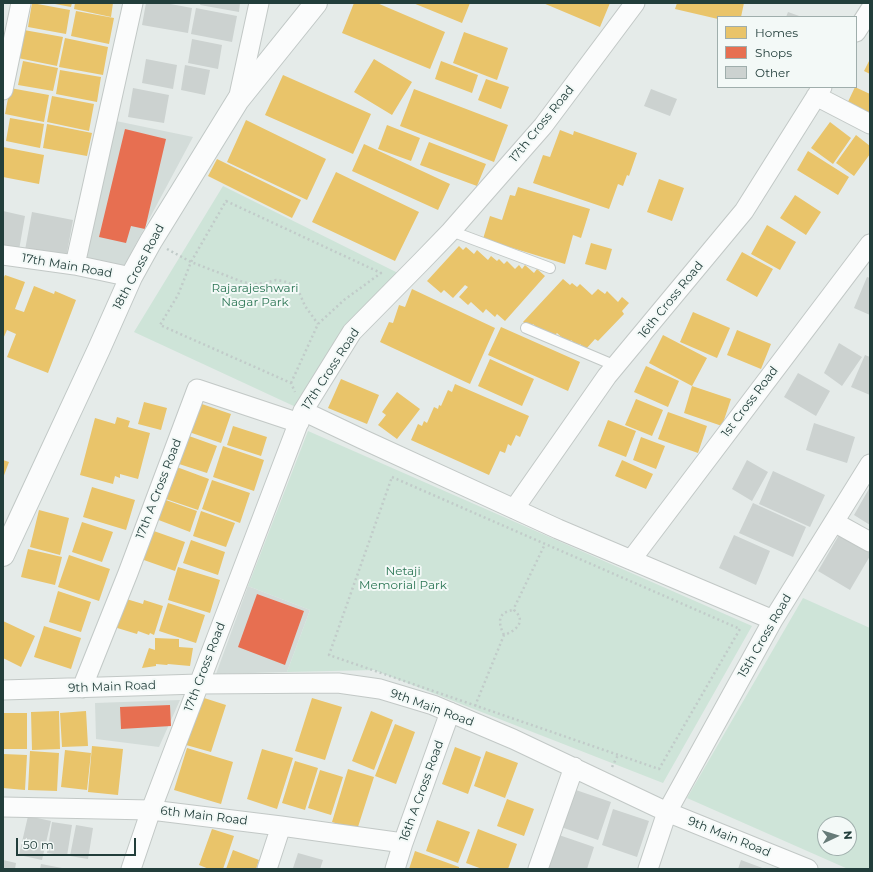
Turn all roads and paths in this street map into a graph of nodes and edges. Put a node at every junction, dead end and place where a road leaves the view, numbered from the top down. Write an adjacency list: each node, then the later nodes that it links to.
1 (21, 3): 8 (street)
2 (133, 3): 17 (street)
3 (259, 3): 10 (street)
4 (316, 3): 10 (street, 18th Cross Road)
5 (635, 3): 12 (street, 17th Cross Road)
6 (870, 10): 7 (street)
7 (857, 30)
8 (3, 90)
9 (819, 92): 11 (street); 22 (street, 16th Cross Road)
10 (238, 100): 13 (street, 18th Cross Road)
11 (870, 124)
12 (451, 231): 18 (lane); 24 (street, 17th Cross Road)
13 (151, 241): 16 (path); 19 (street, 18th Cross Road)
14 (870, 244): 31 (street, 1st Cross Road)
15 (3, 255): 17 (street, 17th Main Road)
16 (191, 262): 20 (path); 20 (path); 23 (path)
17 (75, 265): 19 (street, 17th Main Road)
18 (550, 268)
19 (131, 277): 30 (street, 18th Cross Road)
20 (318, 324): 23 (path)
21 (526, 328): 22 (lane)
22 (616, 366): 26 (street, 16th Cross Road)
23 (291, 383): 24 (path)
24 (301, 417): 26 (street); 35 (street, 17th Cross Road); 36 (street, 17th A Cross Road)
25 (870, 464): 27 (street, 15th Cross Road)
26 (514, 509): 31 (street)
27 (834, 522): 28 (street); 33 (street, 15th Cross Road)
28 (870, 542)
29 (545, 544): 32 (path); 38 (path); 38 (path)
30 (3, 555)
31 (631, 560): 33 (street)
32 (514, 610): 34 (path); 34 (path)
33 (773, 620): 43 (street, 15th Cross Road)
34 (504, 635): 38 (path)
35 (199, 684): 36 (street, 9th Main Road); 39 (street, 9th Main Road); 42 (street, 17th Cross Road)
36 (82, 688): 37 (street, 9th Main Road)
37 (3, 690)
38 (476, 706)
39 (450, 712): 40 (street, 9th Main Road); 45 (street, 16th A Cross Road)
40 (574, 767): 43 (street, 9th Main Road); 49 (street)
41 (3, 807): 42 (street, 6th Main Road)
42 (151, 810): 44 (street, 6th Main Road); 46 (street, 17th Cross Road)
43 (668, 812): 50 (street, 15th Cross Road); 51 (street, 9th Main Road)
44 (281, 826): 45 (street, 6th Main Road); 47 (street)
45 (403, 843): 48 (street, 16th A Cross Road)
46 (131, 869)
47 (267, 869)
48 (395, 869)
49 (538, 869)
50 (648, 869)
51 (808, 869)

